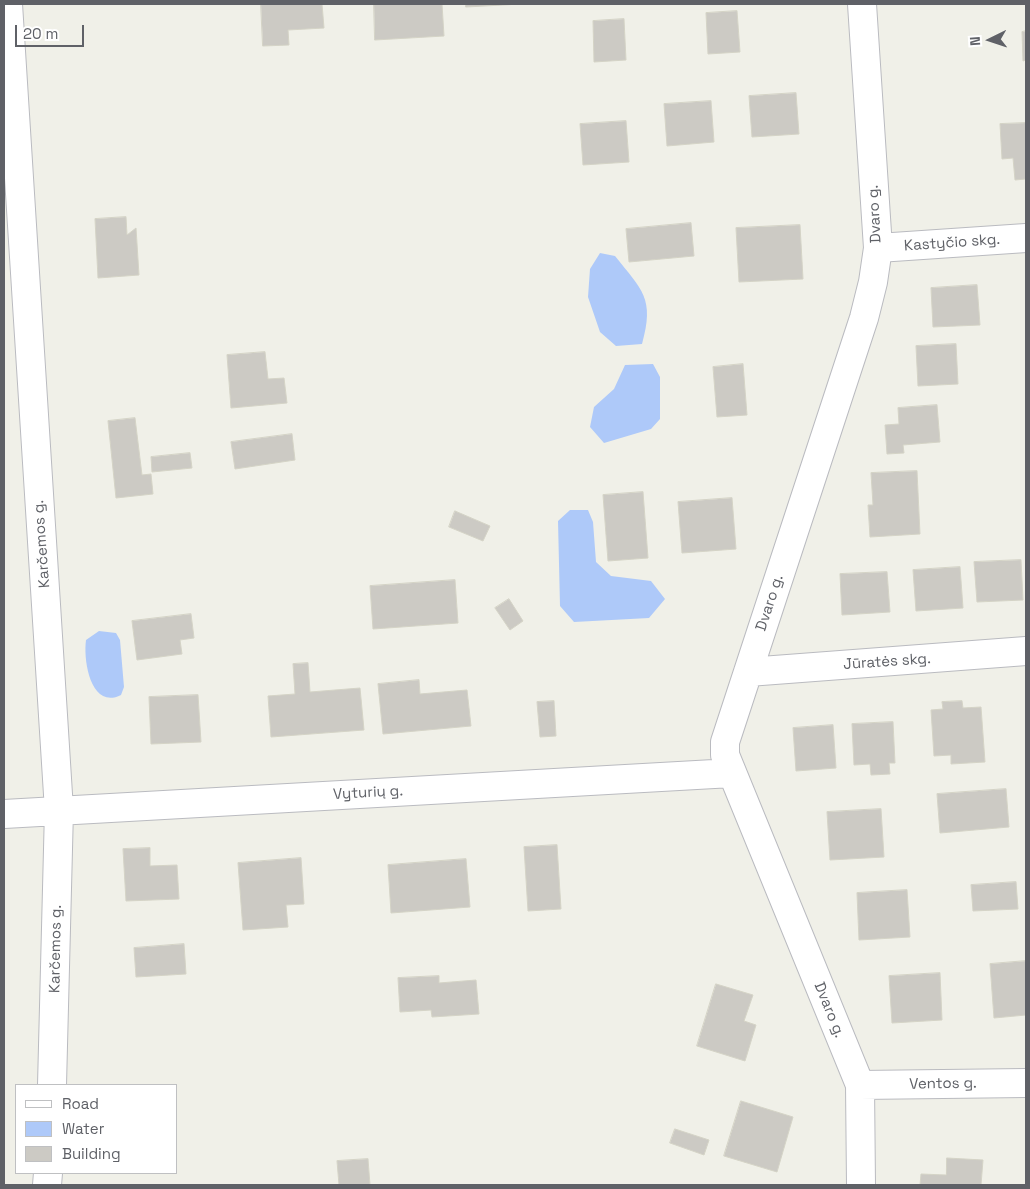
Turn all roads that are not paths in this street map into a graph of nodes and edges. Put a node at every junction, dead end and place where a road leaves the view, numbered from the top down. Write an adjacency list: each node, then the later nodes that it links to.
1 (8, 4): 8 (street, Karčemos g.)
2 (862, 4): 4 (street, Dvaro g.)
3 (1026, 238): 4 (street, Kastyčio skg.)
4 (878, 248): 6 (street, Dvaro g.)
5 (1026, 651): 6 (street, Jūratės skg.)
6 (748, 672): 7 (street, Dvaro g.)
7 (732, 773): 8 (street, Vyturių g.); 12 (street, Dvaro g.)
8 (59, 810): 9 (street, Vyturių g.); 11 (street, Karčemos g.)
9 (4, 814)
10 (1026, 1082): 12 (street, Ventos g.)
11 (52, 1084)
12 (860, 1085): 13 (street, Dvaro g.)
13 (861, 1185)

